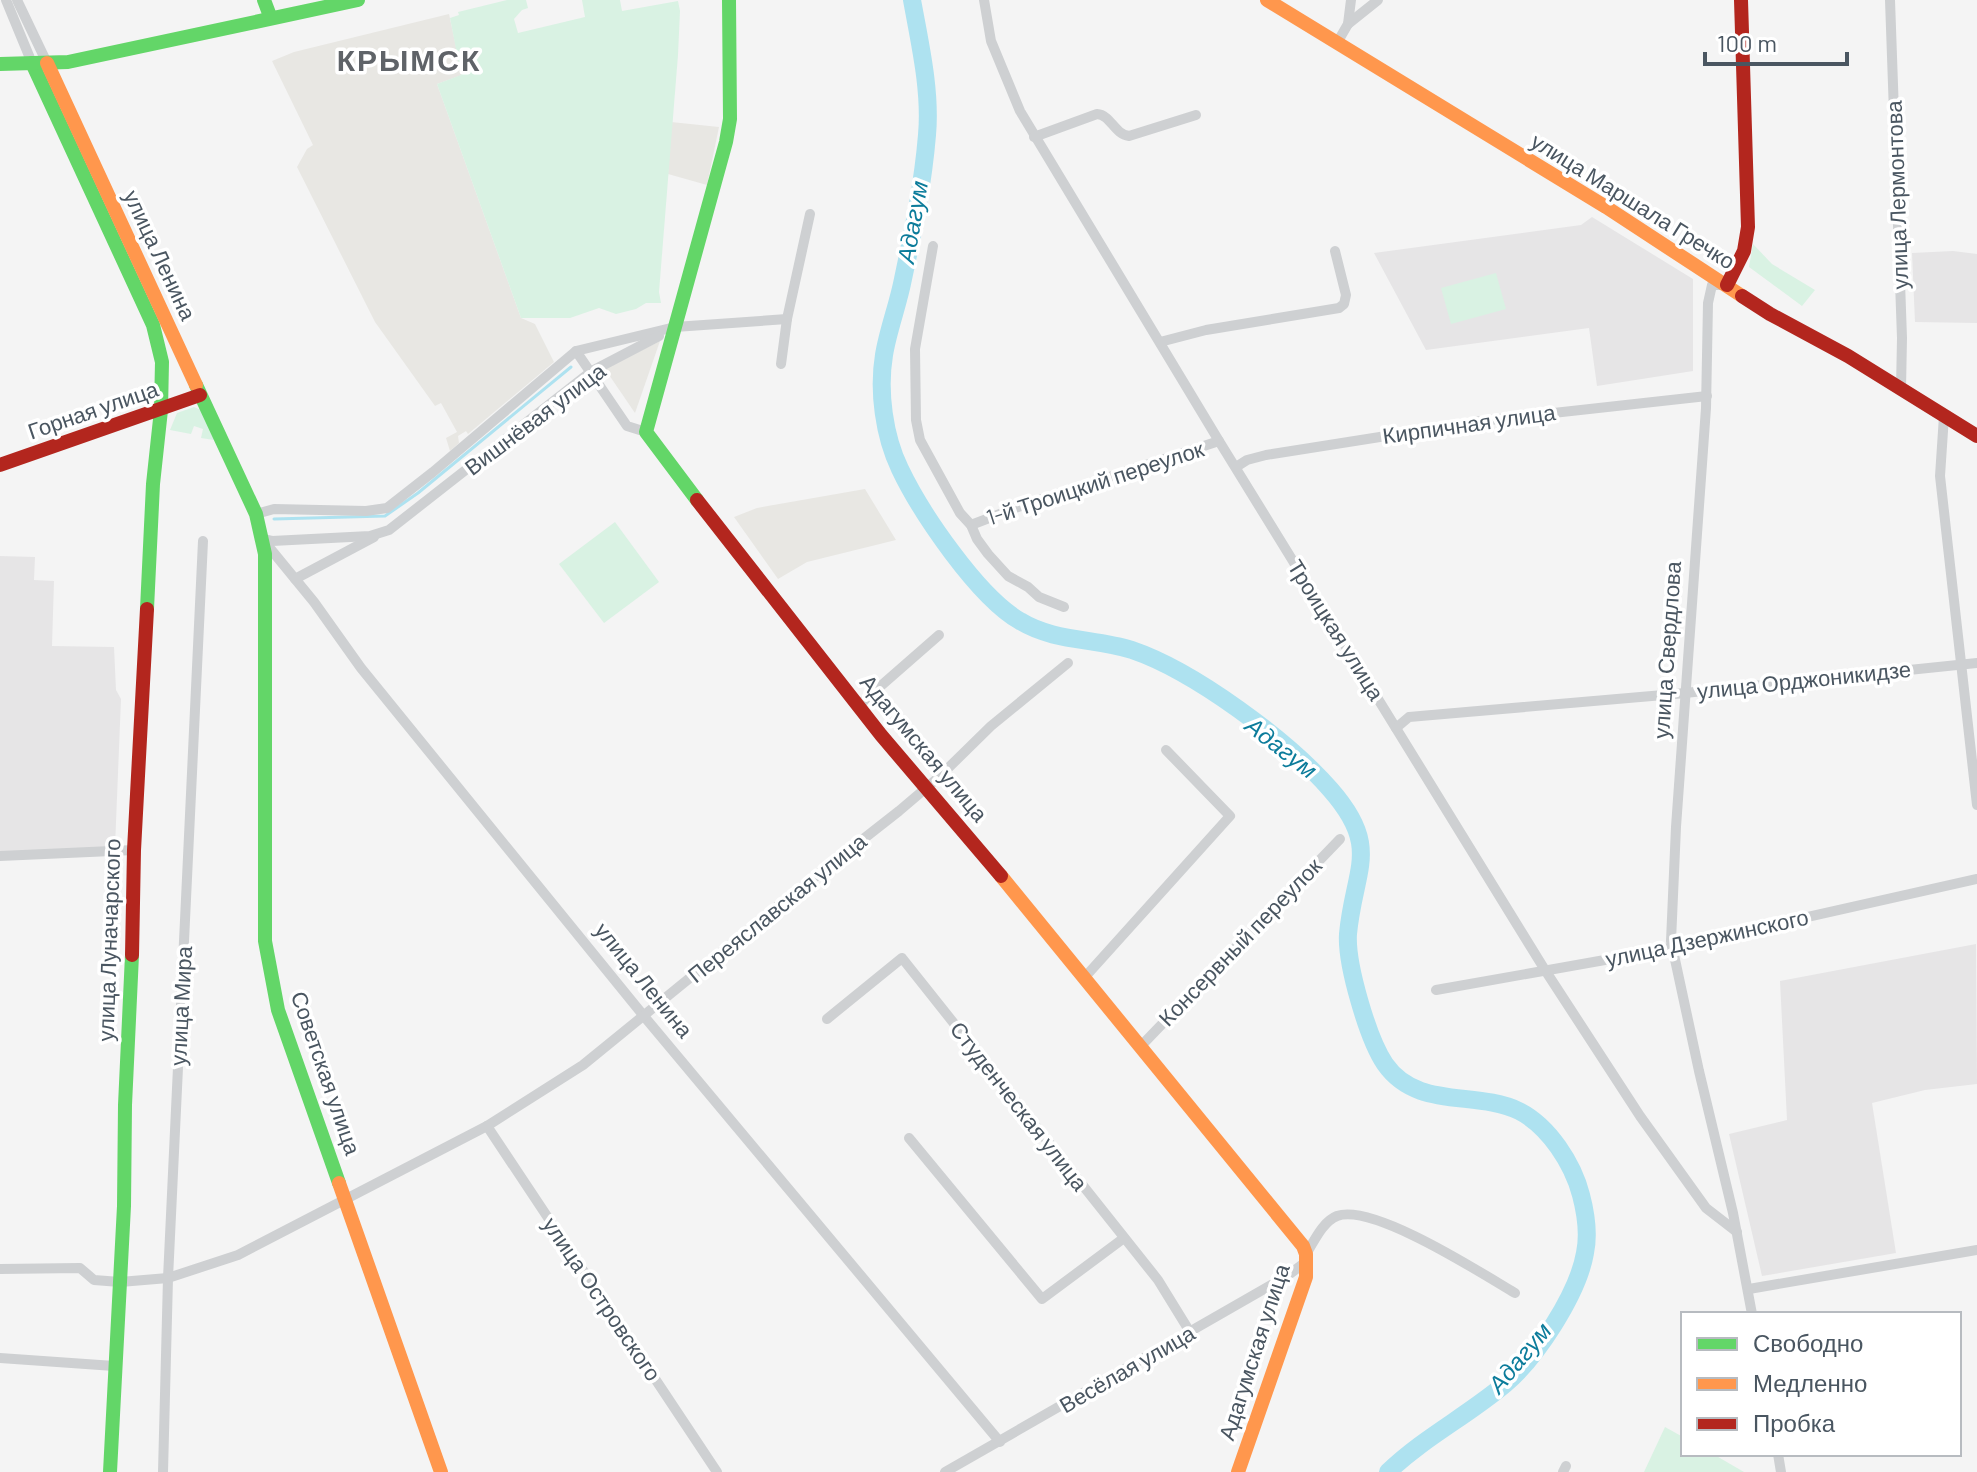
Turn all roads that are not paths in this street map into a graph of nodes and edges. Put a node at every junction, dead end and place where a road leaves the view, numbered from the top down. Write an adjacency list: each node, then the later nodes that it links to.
1 (6, 0): 15 (street, улица Ленина)
2 (17, 0): 15 (street, улица Ленина)
3 (264, 0): 12 (main road)
4 (358, 0): 12 (main road)
5 (729, 0): 25 (main road)
6 (984, 0): 18 (street, Троицкая улица)
7 (1267, 0): 14 (main road, улица Маршала Гречко)
8 (1351, 0): 13 (street)
9 (1378, 0): 13 (street)
10 (1741, 0): 23 (main road, улица Свердлова)
11 (1890, 0): 30 (street, улица Лермонтова)
12 (270, 16): 15 (main road)
13 (1348, 24): 14 (street)
14 (1337, 43): 23 (main road, улица Маршала Гречко)
15 (40, 63): 16 (main road); 20 (main road, улица Ленина)
16 (0, 64)
17 (1196, 115): 18 (street)
18 (1034, 137): 26 (street, Троицкая улица)
19 (810, 214): 24 (street)
20 (120, 236): 31 (main road, улица Ленина); 33 (main road, улица Ленина)
21 (933, 246): 40 (street, 1-й Троицкий переулок)
22 (1335, 251): 26 (street)
23 (1727, 285): 30 (main road, улица Маршала Гречко); 32 (street, улица Свердлова)
24 (787, 319): 25 (street); 28 (street)
25 (675, 327): 27 (street, Вишнёвая улица); 29 (street, Вишнёвая улица); 35 (main road)
26 (1160, 342): 37 (street, Троицкая улица)
27 (576, 351): 29 (street); 41 (street, Вишнёвая улица)
28 (781, 364)
29 (592, 371): 35 (street); 42 (street, Вишнёвая улица)
30 (1901, 389): 34 (main road, улица Маршала Гречко)
31 (200, 395): 33 (main road, Горная улица); 41 (main road, улица Ленина)
32 (1707, 396): 39 (street, Кирпичная улица); 50 (street, улица Свердлова)
33 (161, 410): 38 (main road, Горная улица); 57 (main road, улица Луначарского)
34 (1944, 416): 36 (main road, улица Маршала Гречко); 49 (street)
35 (646, 432): 51 (main road, Адагумская улица)
36 (1977, 436)
37 (1219, 441): 39 (street, Троицкая улица); 40 (street, 1-й Троицкий переулок)
38 (0, 465)
39 (1236, 467): 52 (street, Троицкая улица)
40 (971, 525): 45 (street, 1-й Троицкий переулок)
41 (260, 527): 42 (street, Вишнёвая улица); 44 (street, улица Ленина); 69 (main road, Советская улица)
42 (379, 534): 44 (street)
43 (203, 541): 75 (street, улица Мира)
44 (295, 579): 64 (street, улица Ленина)
45 (1064, 607)
46 (939, 635): 51 (street)
47 (1068, 663): 54 (street, Переяславская улица)
48 (1977, 663): 49 (street, улица Орджоникидзе)
49 (1961, 665): 50 (street, улица Орджоникидзе); 55 (street)
50 (1686, 692): 52 (street, улица Орджоникидзе); 60 (street, улица Свердлова)
51 (859, 705): 54 (main road, Адагумская улица)
52 (1396, 728): 61 (street, Троицкая улица)
53 (1166, 750): 62 (street)
54 (925, 788): 62 (main road, Адагумская улица); 64 (street, Переяславская улица)
55 (1977, 805)
56 (1340, 839): 66 (street, Консервный переулок)
57 (134, 850): 58 (street); 76 (main road, улица Луначарского)
58 (0, 856)
59 (1977, 879): 60 (street, улица Дзержинского)
60 (1672, 947): 61 (street, улица Дзержинского); 70 (street, улица Свердлова)
61 (1545, 970): 63 (street, улица Дзержинского); 70 (street, Троицкая улица)
62 (1085, 977): 66 (main road, Адагумская улица)
63 (1436, 990)
64 (643, 1015): 67 (street, Переяславская улица); 83 (street, улица Ленина)
65 (827, 1019): 71 (street, Студенческая улица)
66 (1141, 1046): 73 (main road, Адагумская улица)
67 (487, 1126): 69 (street, Переяславская улица); 87 (street, улица Островского)
68 (909, 1138): 71 (street)
69 (347, 1201): 75 (street, Переяславская улица); 86 (main road, Советская улица)
70 (1737, 1232): 77 (street, улица Свердлова)
71 (1124, 1238): 80 (street, Студенческая улица)
72 (1977, 1250): 77 (street)
73 (1306, 1258): 78 (street, Весёлая улица); 80 (street, Весёлая улица); 89 (main road, Адагумская улица)
74 (0, 1269): 76 (street, Переяславская улица)
75 (168, 1278): 76 (street, Переяславская улица); 85 (street, улица Мира)
76 (120, 1282): 82 (main road, улица Луначарского)
77 (1749, 1289): 79 (street, улица Свердлова)
78 (1515, 1293)
79 (1752, 1312)
80 (1190, 1332): 83 (street, Весёлая улица)
81 (0, 1358): 82 (street)
82 (114, 1366): 84 (main road, улица Луначарского)
83 (1000, 1442): 88 (street, Весёлая улица)
84 (110, 1472)
85 (163, 1472)
86 (441, 1472)
87 (717, 1472)
88 (945, 1472)
89 (1238, 1472)

